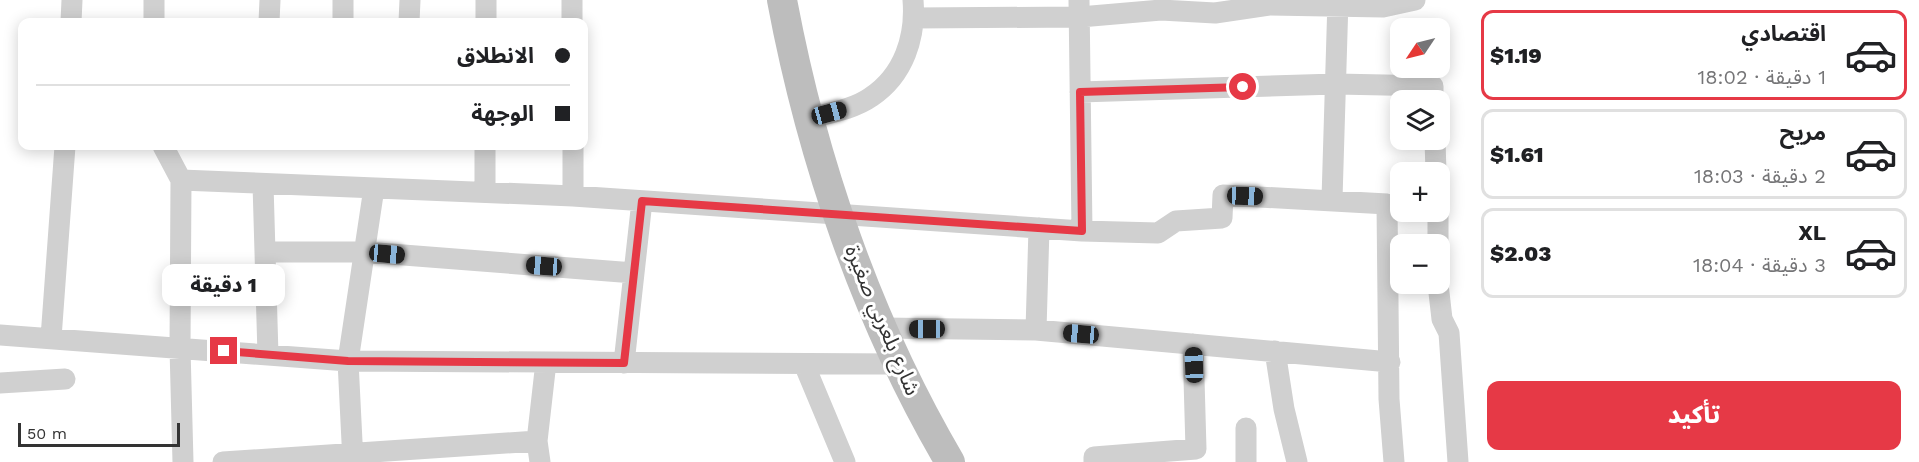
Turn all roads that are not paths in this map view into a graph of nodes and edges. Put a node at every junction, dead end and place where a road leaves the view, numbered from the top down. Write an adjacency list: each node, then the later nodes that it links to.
1 (72, 0): 15 (street)
2 (154, 0): 16 (street)
3 (270, 0): 17 (street)
4 (344, 0): 18 (street)
5 (410, 0): 19 (street)
6 (486, 0): 20 (street)
7 (572, 0): 21 (street)
8 (782, 0): 25 (main road, شارع بلعربي صغيرة)
9 (1414, 0): 10 (street)
10 (1338, 2): 11 (street); 22 (street)
11 (1161, 5): 14 (street)
12 (914, 9): 13 (street); 25 (street)
13 (984, 9): 14 (street)
14 (1079, 9): 24 (street)
15 (71, 18)
16 (154, 18)
17 (269, 18)
18 (343, 18)
19 (409, 18)
20 (486, 18)
21 (572, 18)
22 (1335, 84): 23 (street); 24 (street); 35 (street)
23 (1433, 90)
24 (1080, 92): 39 (street)
25 (810, 118): 37 (main road, شارع بلعربي صغيرة)
26 (65, 150): 47 (street)
27 (165, 150): 30 (street)
28 (485, 150): 33 (street)
29 (573, 150): 34 (street)
30 (181, 180): 31 (street); 49 (street)
31 (263, 183): 32 (street); 40 (street)
32 (374, 188): 33 (street); 41 (street)
33 (484, 192): 34 (street)
34 (573, 196): 36 (street)
35 (1332, 199): 39 (street); 54 (street)
36 (642, 201): 37 (street); 42 (street)
37 (838, 215): 38 (street); 44 (main road, شارع بلعربي صغيرة)
38 (1039, 228): 39 (street); 45 (street)
39 (1082, 231)
40 (265, 252): 41 (street); 51 (street)
41 (364, 252): 42 (street); 52 (street)
42 (634, 273): 55 (street)
43 (1439, 294): 58 (street)
44 (883, 328): 45 (street); 57 (main road, شارع بلعربي صغيرة)
45 (1036, 330): 48 (street)
46 (0, 335): 47 (street)
47 (51, 338): 49 (street)
48 (1193, 344): 50 (street); 68 (street)
49 (180, 348): 51 (street); 64 (street)
50 (1275, 351): 54 (street); 70 (street)
51 (268, 355): 52 (street)
52 (348, 361): 53 (street); 63 (street)
53 (546, 362): 55 (street); 62 (street)
54 (1390, 362): 71 (street)
55 (624, 363): 56 (street)
56 (804, 364): 57 (street); 66 (street)
57 (898, 364): 67 (main road, شارع بلعربي صغيرة)
58 (1460, 368): 72 (street)
59 (64, 379): 60 (street)
60 (0, 383)
61 (1246, 428): 69 (street)
62 (538, 452): 63 (street)
63 (353, 458): 65 (street)
64 (183, 462)
65 (223, 462)
66 (846, 462)
67 (950, 462)
68 (1094, 462)
69 (1246, 462)
70 (1298, 462)
71 (1394, 462)
72 (1458, 462)

